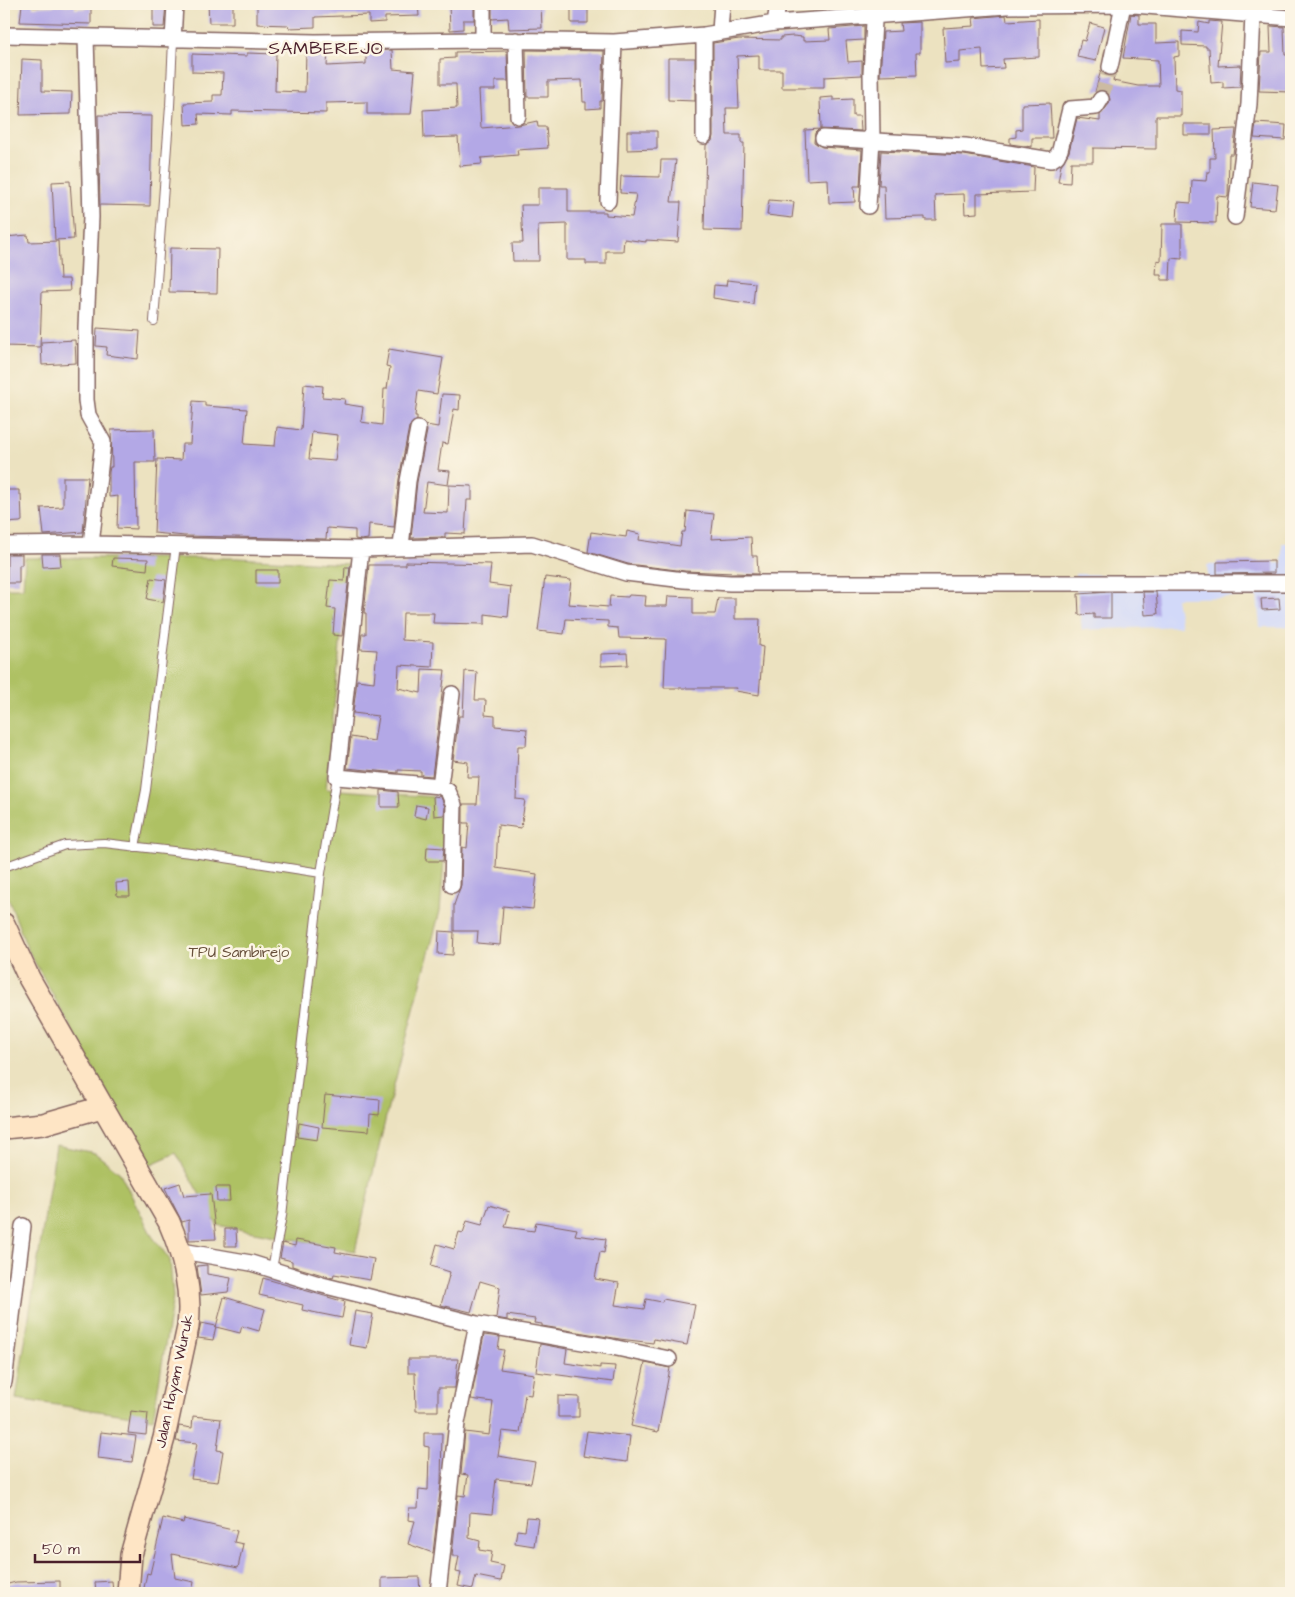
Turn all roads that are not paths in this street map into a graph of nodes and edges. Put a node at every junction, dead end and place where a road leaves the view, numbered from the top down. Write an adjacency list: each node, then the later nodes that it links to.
1 (175, 4): 15 (street)
2 (483, 4): 16 (street)
3 (722, 4): 11 (street)
4 (778, 4): 10 (street)
5 (1034, 5): 6 (street); 7 (street)
6 (1130, 5): 8 (street); 19 (street)
7 (874, 10): 10 (street); 24 (street)
8 (1253, 15): 9 (street); 27 (street)
9 (1291, 18)
10 (775, 23): 11 (street)
11 (720, 31): 13 (street)
12 (4, 35): 14 (street)
13 (704, 35): 18 (street); 22 (street)
14 (86, 37): 15 (street); 30 (street)
15 (173, 40): 16 (street); 28 (lane)
16 (483, 40): 17 (street)
17 (516, 40): 18 (street); 21 (street)
18 (614, 42): 25 (street)
19 (1110, 67)
20 (1101, 99): 24 (street)
21 (518, 116)
22 (704, 136)
23 (823, 138): 24 (street)
24 (872, 139): 26 (street)
25 (608, 201)
26 (868, 206)
27 (1235, 217)
28 (154, 320)
29 (418, 428): 33 (street)
30 (91, 544): 31 (street); 32 (street)
31 (4, 545)
32 (176, 545): 34 (street); 39 (lane)
33 (400, 547): 34 (street); 35 (street)
34 (361, 549): 37 (street)
35 (1291, 583)
36 (452, 694): 38 (street)
37 (337, 777): 38 (street); 41 (lane)
38 (440, 786): 42 (street)
39 (135, 846): 40 (lane); 41 (lane)
40 (4, 867)
41 (321, 873): 48 (lane)
42 (452, 885)
43 (4, 924): 44 (main road, Jalan Hayam Wuruk)
44 (102, 1107): 45 (main road); 47 (main road, Jalan Hayam Wuruk)
45 (4, 1128)
46 (23, 1226): 51 (street)
47 (182, 1251): 48 (street); 52 (main road, Jalan Hayam Wuruk)
48 (272, 1269): 49 (street)
49 (477, 1324): 50 (street); 53 (street)
50 (669, 1359)
51 (4, 1382)
52 (128, 1593)
53 (438, 1593)

